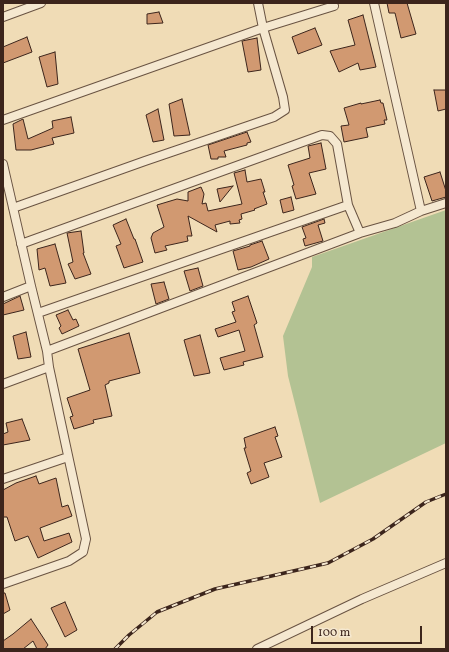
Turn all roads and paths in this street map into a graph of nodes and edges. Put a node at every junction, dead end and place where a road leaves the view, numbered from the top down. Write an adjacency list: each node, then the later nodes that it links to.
1 (41, 3): 5 (street)
2 (258, 3): 6 (street)
3 (374, 3): 13 (street)
4 (334, 6): 6 (street)
5 (3, 17)
6 (263, 28): 7 (street); 12 (street)
7 (3, 120)
8 (3, 164): 9 (street)
9 (7, 199): 12 (street)
10 (446, 203): 13 (street)
11 (348, 205): 14 (street); 15 (street); 18 (street)
12 (13, 208): 15 (street)
13 (421, 211): 14 (street)
14 (360, 233): 19 (street)
15 (21, 244): 16 (street)
16 (31, 286): 17 (street); 18 (street)
17 (3, 297)
18 (38, 313): 19 (street)
19 (47, 351): 20 (street)
20 (49, 367): 21 (street); 22 (street)
21 (3, 384)
22 (68, 456): 23 (street); 25 (street)
23 (3, 479)
24 (446, 562): 26 (street)
25 (3, 584)
26 (257, 649)

